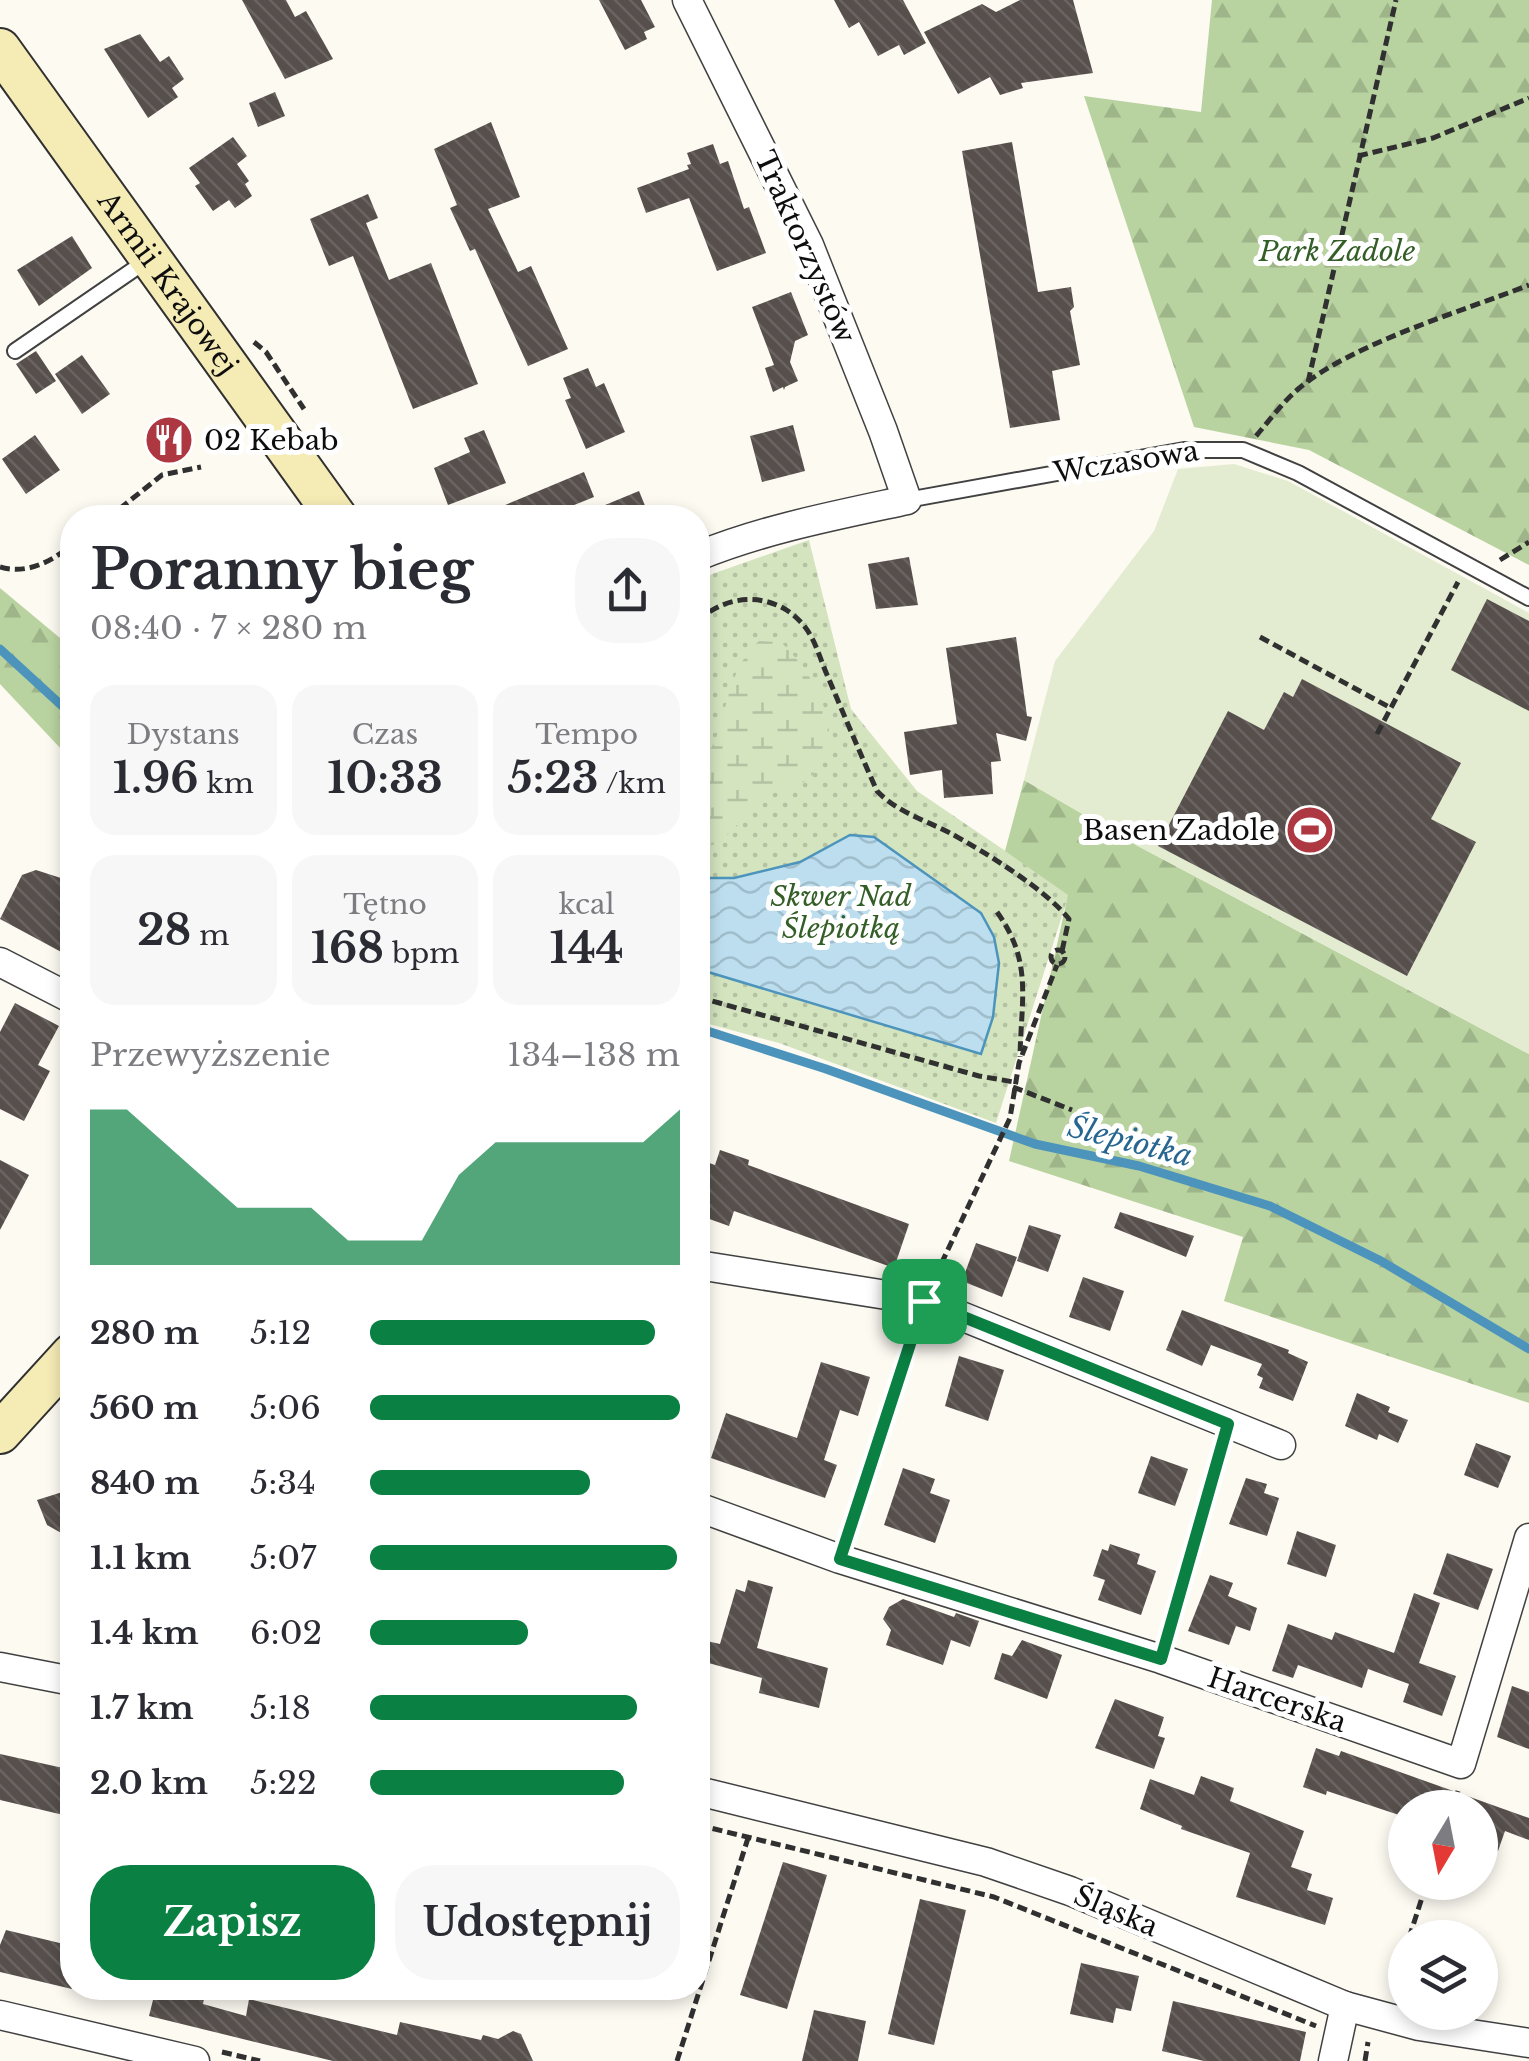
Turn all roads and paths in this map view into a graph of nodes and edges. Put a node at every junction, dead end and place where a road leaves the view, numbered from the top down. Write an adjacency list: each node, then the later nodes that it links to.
1 (687, 0): 12 (street, Traktorzystów)
2 (1396, 0): 5 (path)
3 (0, 49): 6 (street, Armii Krajowej)
4 (1529, 98): 5 (path)
5 (1358, 156): 9 (path)
6 (150, 258): 8 (lane); 14 (street, Armii Krajowej)
7 (1529, 285): 9 (path)
8 (15, 352)
9 (1308, 382): 10 (path)
10 (1243, 450): 12 (lane, Wczasowa); 19 (lane, Wczasowa)
11 (201, 468): 13 (path)
12 (907, 500): 16 (street, Wczasowa)
13 (124, 505)
14 (328, 505)
15 (1529, 542): 19 (path)
16 (710, 551)
17 (60, 554): 18 (path)
18 (0, 567)
19 (1474, 568): 20 (lane, Wczasowa); 23 (path)
20 (1529, 598)
21 (710, 609): 29 (path)
22 (1260, 637): 23 (path)
23 (1391, 708): 24 (path)
24 (1377, 734)
25 (998, 912): 29 (path)
26 (0, 962): 27 (street)
27 (60, 993)
28 (710, 1000): 30 (path)
29 (1019, 1063): 30 (path)
30 (1013, 1084): 31 (path); 33 (path)
31 (1072, 1110)
32 (710, 1267): 33 (street)
33 (924, 1301): 35 (street); 40 (lane)
34 (60, 1367): 36 (street)
35 (1228, 1424): 37 (street); 41 (lane)
36 (0, 1433)
37 (1282, 1446)
38 (710, 1511): 40 (street, Harcerska)
39 (1529, 1538): 41 (street, Harcerska)
40 (840, 1559): 41 (street, Harcerska)
41 (1161, 1659)
42 (0, 1667): 43 (street)
43 (60, 1679)
44 (710, 1794): 45 (street, Śląska)
45 (758, 1806): 47 (path); 51 (street, Śląska)
46 (710, 1828): 47 (path)
47 (749, 1837): 48 (path); 51 (path)
48 (710, 1960)
49 (697, 2000): 56 (path)
50 (0, 2015): 55 (street)
51 (1341, 2019): 52 (path); 54 (street, Śląska); 57 (street)
52 (1369, 2039): 53 (path); 58 (path)
53 (1384, 2042)
54 (1529, 2043)
55 (195, 2061)
56 (678, 2061)
57 (1333, 2061)
58 (1365, 2061)

